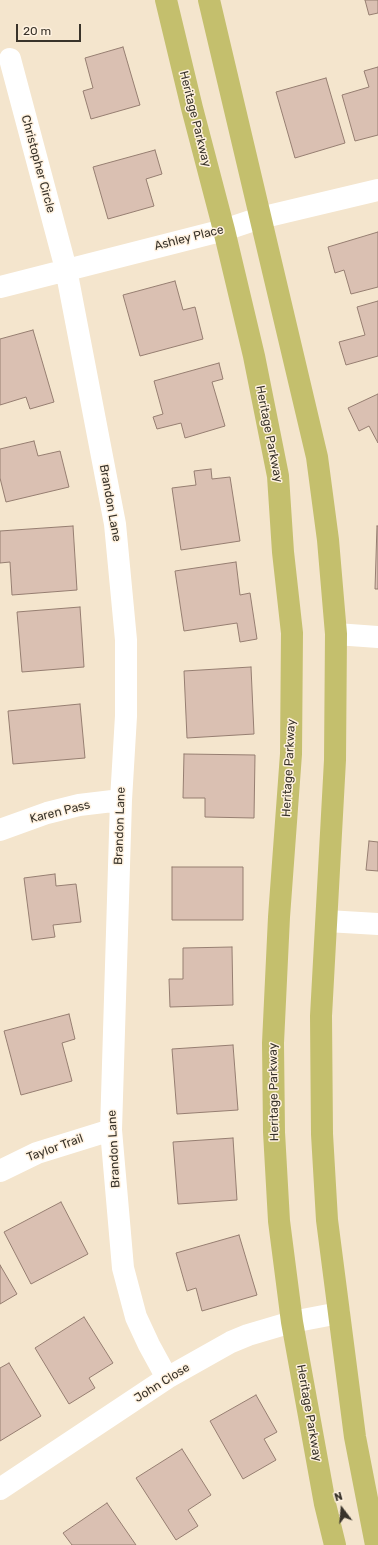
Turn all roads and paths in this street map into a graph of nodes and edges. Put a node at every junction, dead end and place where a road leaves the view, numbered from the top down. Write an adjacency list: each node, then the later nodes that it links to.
1 (166, 0): 6 (main road, Heritage Parkway)
2 (209, 0): 5 (main road)
3 (10, 59): 7 (street, Christopher Circle)
4 (378, 190): 5 (street, Ashley Place)
5 (260, 218): 6 (street, Ashley Place); 9 (main road)
6 (224, 230): 7 (street, Ashley Place); 18 (main road, Heritage Parkway)
7 (66, 269): 8 (street, Ashley Place); 11 (street, Brandon Lane)
8 (0, 287)
9 (336, 634): 10 (street); 13 (main road)
10 (378, 637)
11 (121, 800): 12 (street, Karen Pass); 15 (street, Brandon Lane)
12 (0, 830)
13 (327, 921): 14 (street); 17 (main road)
14 (378, 924)
15 (111, 1130): 16 (street, Taylor Trail); 19 (street, Brandon Lane)
16 (0, 1171)
17 (339, 1313): 18 (street, John Close); 22 (main road)
18 (292, 1322): 19 (street, John Close); 21 (main road, Heritage Parkway)
19 (167, 1378): 20 (street, John Close)
20 (0, 1488)
21 (335, 1545)
22 (376, 1545)

